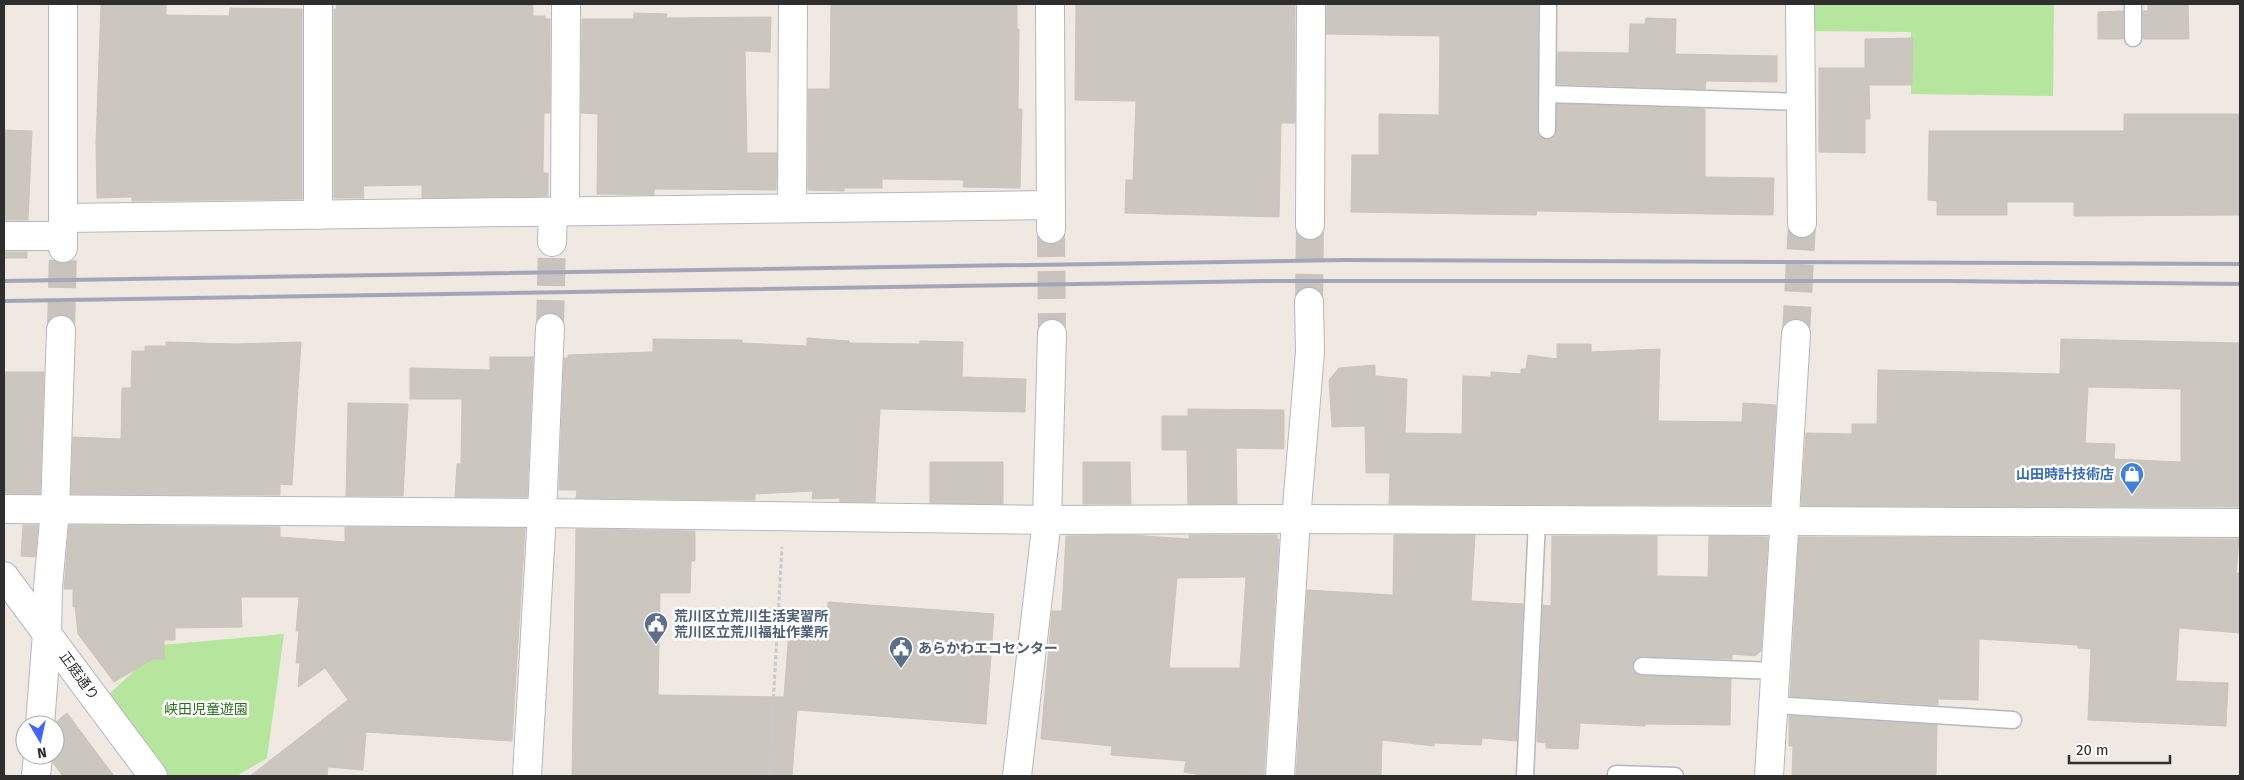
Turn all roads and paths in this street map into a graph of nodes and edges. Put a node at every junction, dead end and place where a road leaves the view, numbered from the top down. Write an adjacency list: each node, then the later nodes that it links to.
1 (63, 4): 19 (street)
2 (318, 4): 16 (street)
3 (566, 4): 15 (street)
4 (792, 4): 14 (street)
5 (1050, 4): 14 (street)
6 (1311, 4): 18 (street)
7 (1548, 4): 11 (lane)
8 (1800, 4): 12 (street)
9 (2133, 4): 10 (lane)
10 (2133, 38)
11 (1548, 94): 12 (lane); 13 (lane)
12 (1802, 102): 17 (street)
13 (1547, 130)
14 (792, 208): 15 (street)
15 (559, 212): 16 (street); 21 (street)
16 (318, 215): 19 (street)
17 (1802, 223)
18 (1310, 224)
19 (63, 234): 20 (street)
20 (4, 236)
21 (552, 242)
22 (1309, 302): 31 (street)
23 (550, 328): 29 (street)
24 (61, 330): 28 (street)
25 (1052, 334): 32 (street)
26 (1796, 334): 34 (street)
27 (4, 509): 28 (street)
28 (55, 510): 29 (street); 37 (street)
29 (542, 513): 30 (street); 45 (street)
30 (784, 517): 32 (street); 46 (path)
31 (1296, 519): 32 (street); 33 (street); 48 (street)
32 (1047, 520): 47 (street)
33 (1537, 521): 34 (street); 49 (lane)
34 (1785, 522): 35 (street); 39 (street)
35 (2240, 523)
36 (4, 576): 37 (street, 正庭通り)
37 (47, 633): 41 (street); 44 (street, 正庭通り)
38 (1642, 666): 39 (lane)
39 (1776, 671): 40 (street)
40 (1774, 705): 42 (lane); 51 (street)
41 (41, 715)
42 (2013, 720)
43 (1616, 774): 50 (lane)
44 (153, 776)
45 (527, 776)
46 (769, 776)
47 (1017, 776)
48 (1280, 776)
49 (1525, 776)
50 (1675, 776)
51 (1769, 776)

